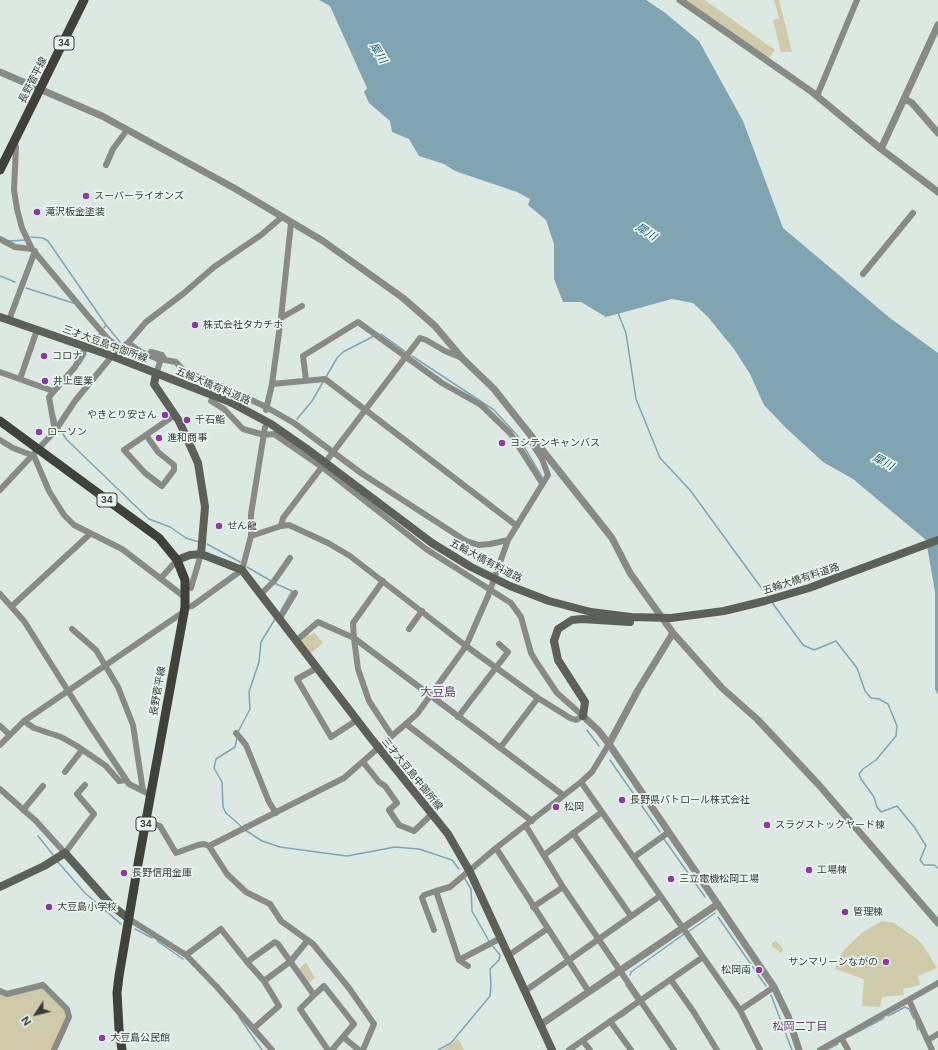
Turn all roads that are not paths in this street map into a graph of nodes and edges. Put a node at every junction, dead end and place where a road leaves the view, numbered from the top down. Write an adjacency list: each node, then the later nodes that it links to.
1 (84, 0): 6 (main road, 長野菅平線 / 34)
2 (680, 0): 7 (street)
3 (857, 0): 7 (street)
4 (938, 25): 8 (street)
5 (0, 72): 6 (street)
6 (42, 88): 10 (street); 11 (main road, 長野菅平線 / 34)
7 (817, 96): 12 (street)
8 (905, 99): 9 (street); 12 (street)
9 (937, 128)
10 (127, 130): 13 (street); 17 (street)
11 (14, 142): 14 (main road, 長野菅平線 / 34); 20 (street)
12 (881, 149): 15 (street)
13 (106, 165)
14 (0, 170)
15 (938, 192)
16 (913, 213): 21 (street)
17 (282, 217): 18 (street); 27 (street)
18 (291, 223): 24 (street); 33 (street)
19 (0, 239): 20 (street)
20 (34, 250): 25 (street); 29 (street)
21 (863, 274)
22 (302, 306): 24 (street)
23 (0, 317): 25 (main road, 三才大豆島中御所線)
24 (281, 318): 39 (street)
25 (9, 320): 26 (main road, 三才大豆島中御所線)
26 (37, 330): 28 (main road, 三才大豆島中御所線); 37 (street)
27 (128, 343): 29 (street); 30 (street)
28 (86, 347): 31 (main road, 三才大豆島中御所線); 40 (street)
29 (120, 348): 31 (street)
30 (138, 350): 34 (street); 36 (street)
31 (112, 356): 36 (main road, 三才大豆島中御所線); 47 (street)
32 (406, 357): 33 (street); 38 (street); 43 (street); 55 (street)
33 (462, 358): 48 (street)
34 (165, 360): 36 (street); 42 (street)
35 (0, 372): 37 (street)
36 (156, 374): 44 (main road, 三才大豆島中御所線); 79 (main road, 五輪大橋有料道路, bridge)
37 (20, 379): 40 (street)
38 (306, 380): 39 (street); 43 (street)
39 (272, 384): 42 (street)
40 (54, 391): 47 (street)
41 (211, 401): 50 (street)
42 (266, 408): 52 (street)
43 (365, 410): 52 (street); 58 (street)
44 (175, 415): 49 (street); 63 (main road, 三才大豆島中御所線)
45 (0, 421): 53 (main road, 長野菅平線 / 34)
46 (265, 427): 50 (street)
47 (57, 428): 53 (street)
48 (531, 434): 55 (street); 82 (street)
49 (146, 435): 49 (street)
50 (264, 435): 54 (street); 60 (street)
51 (0, 440): 53 (street)
52 (333, 452): 54 (street); 61 (street)
53 (36, 453): 56 (street); 59 (street); 65 (main road, 長野菅平線 / 34)
54 (322, 467): 57 (street); 70 (street)
55 (542, 483): 58 (street)
56 (0, 490)
57 (281, 526): 60 (street); 68 (street)
58 (517, 526): 61 (street)
59 (90, 534): 67 (street); 75 (street)
60 (251, 536): 66 (street)
61 (508, 540): 70 (street)
62 (938, 540): 79 (main road, 五輪大橋有料道路)
63 (201, 554): 65 (main road); 66 (main road); 69 (street)
64 (290, 558): 73 (street)
65 (177, 560): 67 (street); 76 (main road, 長野菅平線 / 34)
66 (242, 570): 73 (main road, 三才大豆島中御所線); 76 (street)
67 (161, 578): 74 (street)
68 (383, 581): 77 (street); 83 (street)
69 (191, 588)
70 (490, 589): 86 (street); 93 (street)
71 (295, 593): 78 (street)
72 (0, 594): 75 (street)
73 (261, 594): 78 (main road, 三才大豆島中御所線)
74 (182, 595)
75 (12, 606): 90 (street)
76 (184, 611): 87 (street); 114 (main road, 長野菅平線 / 34)
77 (422, 611): 81 (street); 86 (street)
78 (280, 618): 84 (main road, 三才大豆島中御所線)
79 (670, 618): 93 (main road, bridge)
80 (72, 629): 87 (street)
81 (409, 629)
82 (673, 633): 102 (street); 139 (street)
83 (354, 638): 84 (street); 91 (street); 101 (street)
84 (297, 640): 88 (main road, 三才大豆島中御所線)
85 (499, 644): 89 (street)
86 (466, 646): 89 (street); 91 (street)
87 (106, 666): 90 (street); 114 (street)
88 (317, 668): 95 (main road, 三才大豆島中御所線); 95 (street)
89 (496, 668): 92 (street); 94 (street)
90 (67, 690): 96 (street); 109 (street)
91 (430, 695): 94 (street); 97 (street)
92 (538, 698): 93 (street); 105 (street)
93 (583, 716): 102 (street)
94 (458, 717): 105 (street)
95 (357, 720): 104 (main road, 三才大豆島中御所線)
96 (24, 721): 99 (street); 106 (street)
97 (406, 724): 101 (street); 121 (street)
98 (0, 726): 99 (street)
99 (10, 735): 103 (street)
100 (237, 735): 118 (street)
101 (392, 736): 104 (street)
102 (609, 744): 110 (street); 123 (street)
103 (0, 745)
104 (378, 747): 107 (street); 119 (main road, 三才大豆島中御所線)
105 (500, 748): 115 (street)
106 (82, 750): 108 (street); 109 (street)
107 (363, 762): 118 (street); 119 (street)
108 (65, 772)
109 (126, 780): 114 (street)
110 (581, 782): 115 (street); 117 (street)
111 (86, 785): 127 (street)
112 (43, 786): 116 (street)
113 (0, 789): 116 (street)
114 (147, 793): 120 (main road, 長野菅平線 / 34)
115 (563, 796): 121 (street)
116 (23, 810): 127 (street)
117 (602, 812): 124 (street); 129 (street)
118 (276, 813): 125 (street)
119 (432, 814): 130 (main road, 三才大豆島中御所線)
120 (146, 821): 125 (street); 138 (main road, 長野菅平線 / 34)
121 (532, 822): 122 (street)
122 (526, 826): 126 (street); 128 (street)
123 (668, 832): 129 (street); 135 (street)
124 (573, 833): 128 (street); 137 (street)
125 (209, 846): 145 (street)
126 (496, 848): 130 (street); 136 (street)
127 (65, 853): 132 (main road); 138 (main road)
128 (544, 855): 131 (street)
129 (634, 857): 134 (street)
130 (470, 872): 133 (street); 143 (main road, 三才大豆島中御所線)
131 (563, 887): 136 (street); 144 (street)
132 (0, 888)
133 (436, 891): 142 (street); 149 (street)
134 (660, 896): 137 (street); 140 (street)
135 (718, 904): 140 (street); 158 (street)
136 (533, 907): 141 (street)
137 (631, 916): 144 (street)
138 (129, 919): 146 (street); 176 (main road, 長野菅平線 / 34)
139 (938, 923)
140 (683, 928): 148 (street); 154 (street)
141 (547, 929): 147 (street); 150 (street)
142 (434, 930)
143 (501, 938): 147 (main road, 三才大豆島中御所線); 149 (street)
144 (599, 939): 150 (street); 154 (street)
145 (308, 940): 151 (street); 180 (street)
146 (186, 955): 152 (street); 168 (street)
147 (509, 955): 160 (main road, 三才大豆島中御所線)
148 (703, 957): 155 (street); 165 (street)
149 (459, 960): 153 (street)
150 (569, 960): 160 (street); 161 (street)
151 (291, 961): 152 (street); 156 (street); 162 (street)
152 (246, 962): 156 (street)
153 (468, 966)
154 (621, 970): 161 (street); 163 (street)
155 (671, 980): 163 (street); 186 (street)
156 (264, 981): 168 (street)
157 (938, 983): 164 (street)
158 (774, 987): 165 (street); 188 (street)
159 (0, 991): 175 (street)
160 (525, 992): 167 (main road, 三才大豆島中御所線)
161 (589, 992): 167 (street)
162 (314, 995): 170 (street); 177 (street)
163 (641, 1000): 166 (street); 185 (street)
164 (909, 1000): 171 (street); 172 (street)
165 (740, 1010): 187 (street)
166 (610, 1022): 173 (street); 184 (street)
167 (540, 1025): 181 (main road, 三才大豆島中御所線)
168 (254, 1028): 174 (street)
169 (938, 1034): 172 (street)
170 (344, 1037): 178 (street); 179 (street)
171 (842, 1039): 189 (street); 190 (street)
172 (928, 1040): 191 (street)
173 (583, 1041): 182 (street); 183 (street)
174 (269, 1049)
175 (54, 1050)
176 (122, 1050)
177 (328, 1050)
178 (332, 1050)
179 (359, 1050)
180 (363, 1050)
181 (552, 1050)
182 (569, 1050)
183 (590, 1050)
184 (631, 1050)
185 (674, 1050)
186 (717, 1050)
187 (760, 1050)
188 (799, 1050)
189 (820, 1050)
190 (848, 1050)
191 (932, 1050)

